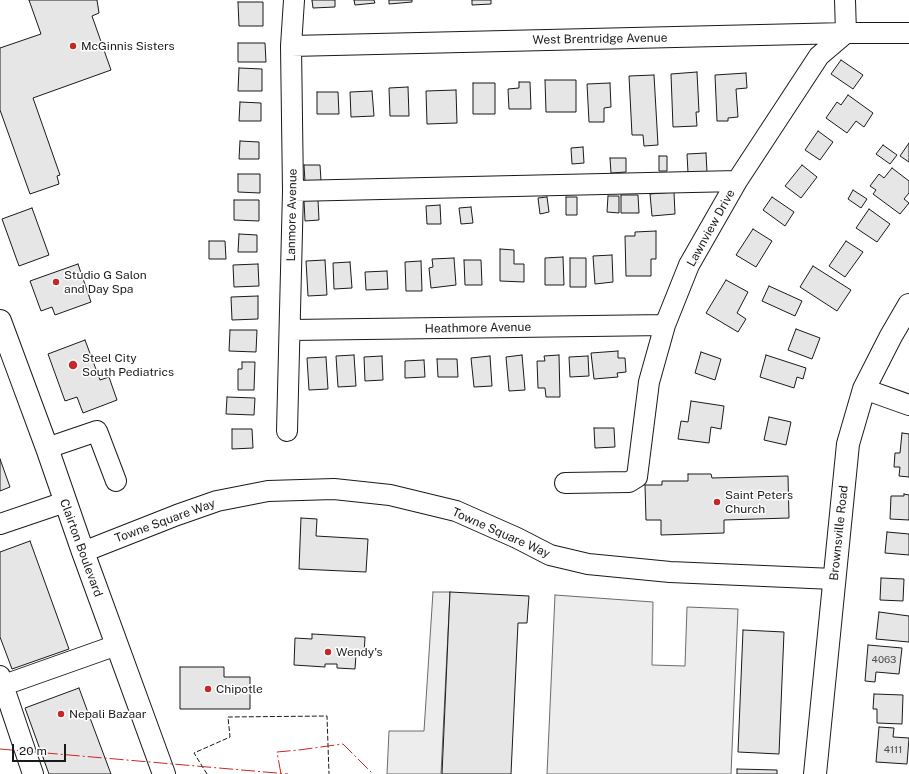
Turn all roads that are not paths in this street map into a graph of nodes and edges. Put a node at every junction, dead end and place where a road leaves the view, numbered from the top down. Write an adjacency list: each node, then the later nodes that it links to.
1 (294, 0): 5 (street, Lanmore Avenue)
2 (845, 0): 3 (street)
3 (846, 33): 4 (street, West Brentridge Avenue); 5 (street, West Brentridge Avenue); 6 (street, Lawnview Drive)
4 (909, 33)
5 (291, 46): 7 (street, Lanmore Avenue)
6 (737, 182): 7 (street); 10 (street, Lawnview Drive)
7 (293, 190): 11 (street, Lanmore Avenue)
8 (909, 305): 12 (main road, Brownsville Road)
9 (0, 321): 15 (main road, Clairton Boulevard)
10 (665, 326): 11 (street, Heathmore Avenue); 17 (street, Lawnview Drive)
11 (291, 330): 14 (street, Lanmore Avenue)
12 (864, 389): 13 (street); 21 (main road, Brownsville Road)
13 (909, 405)
14 (287, 431)
15 (47, 448): 16 (street); 18 (main road, Clairton Boulevard)
16 (116, 481)
17 (565, 482)
18 (65, 502): 19 (street); 20 (main road, Clairton Boulevard)
19 (0, 524)
20 (83, 552): 21 (street, Towne Square Way); 22 (main road, Clairton Boulevard)
21 (834, 579): 26 (main road, Brownsville Road)
22 (117, 644): 23 (street); 25 (main road, Clairton Boulevard)
23 (2, 680): 24 (street)
24 (33, 774)
25 (164, 774)
26 (815, 774)

